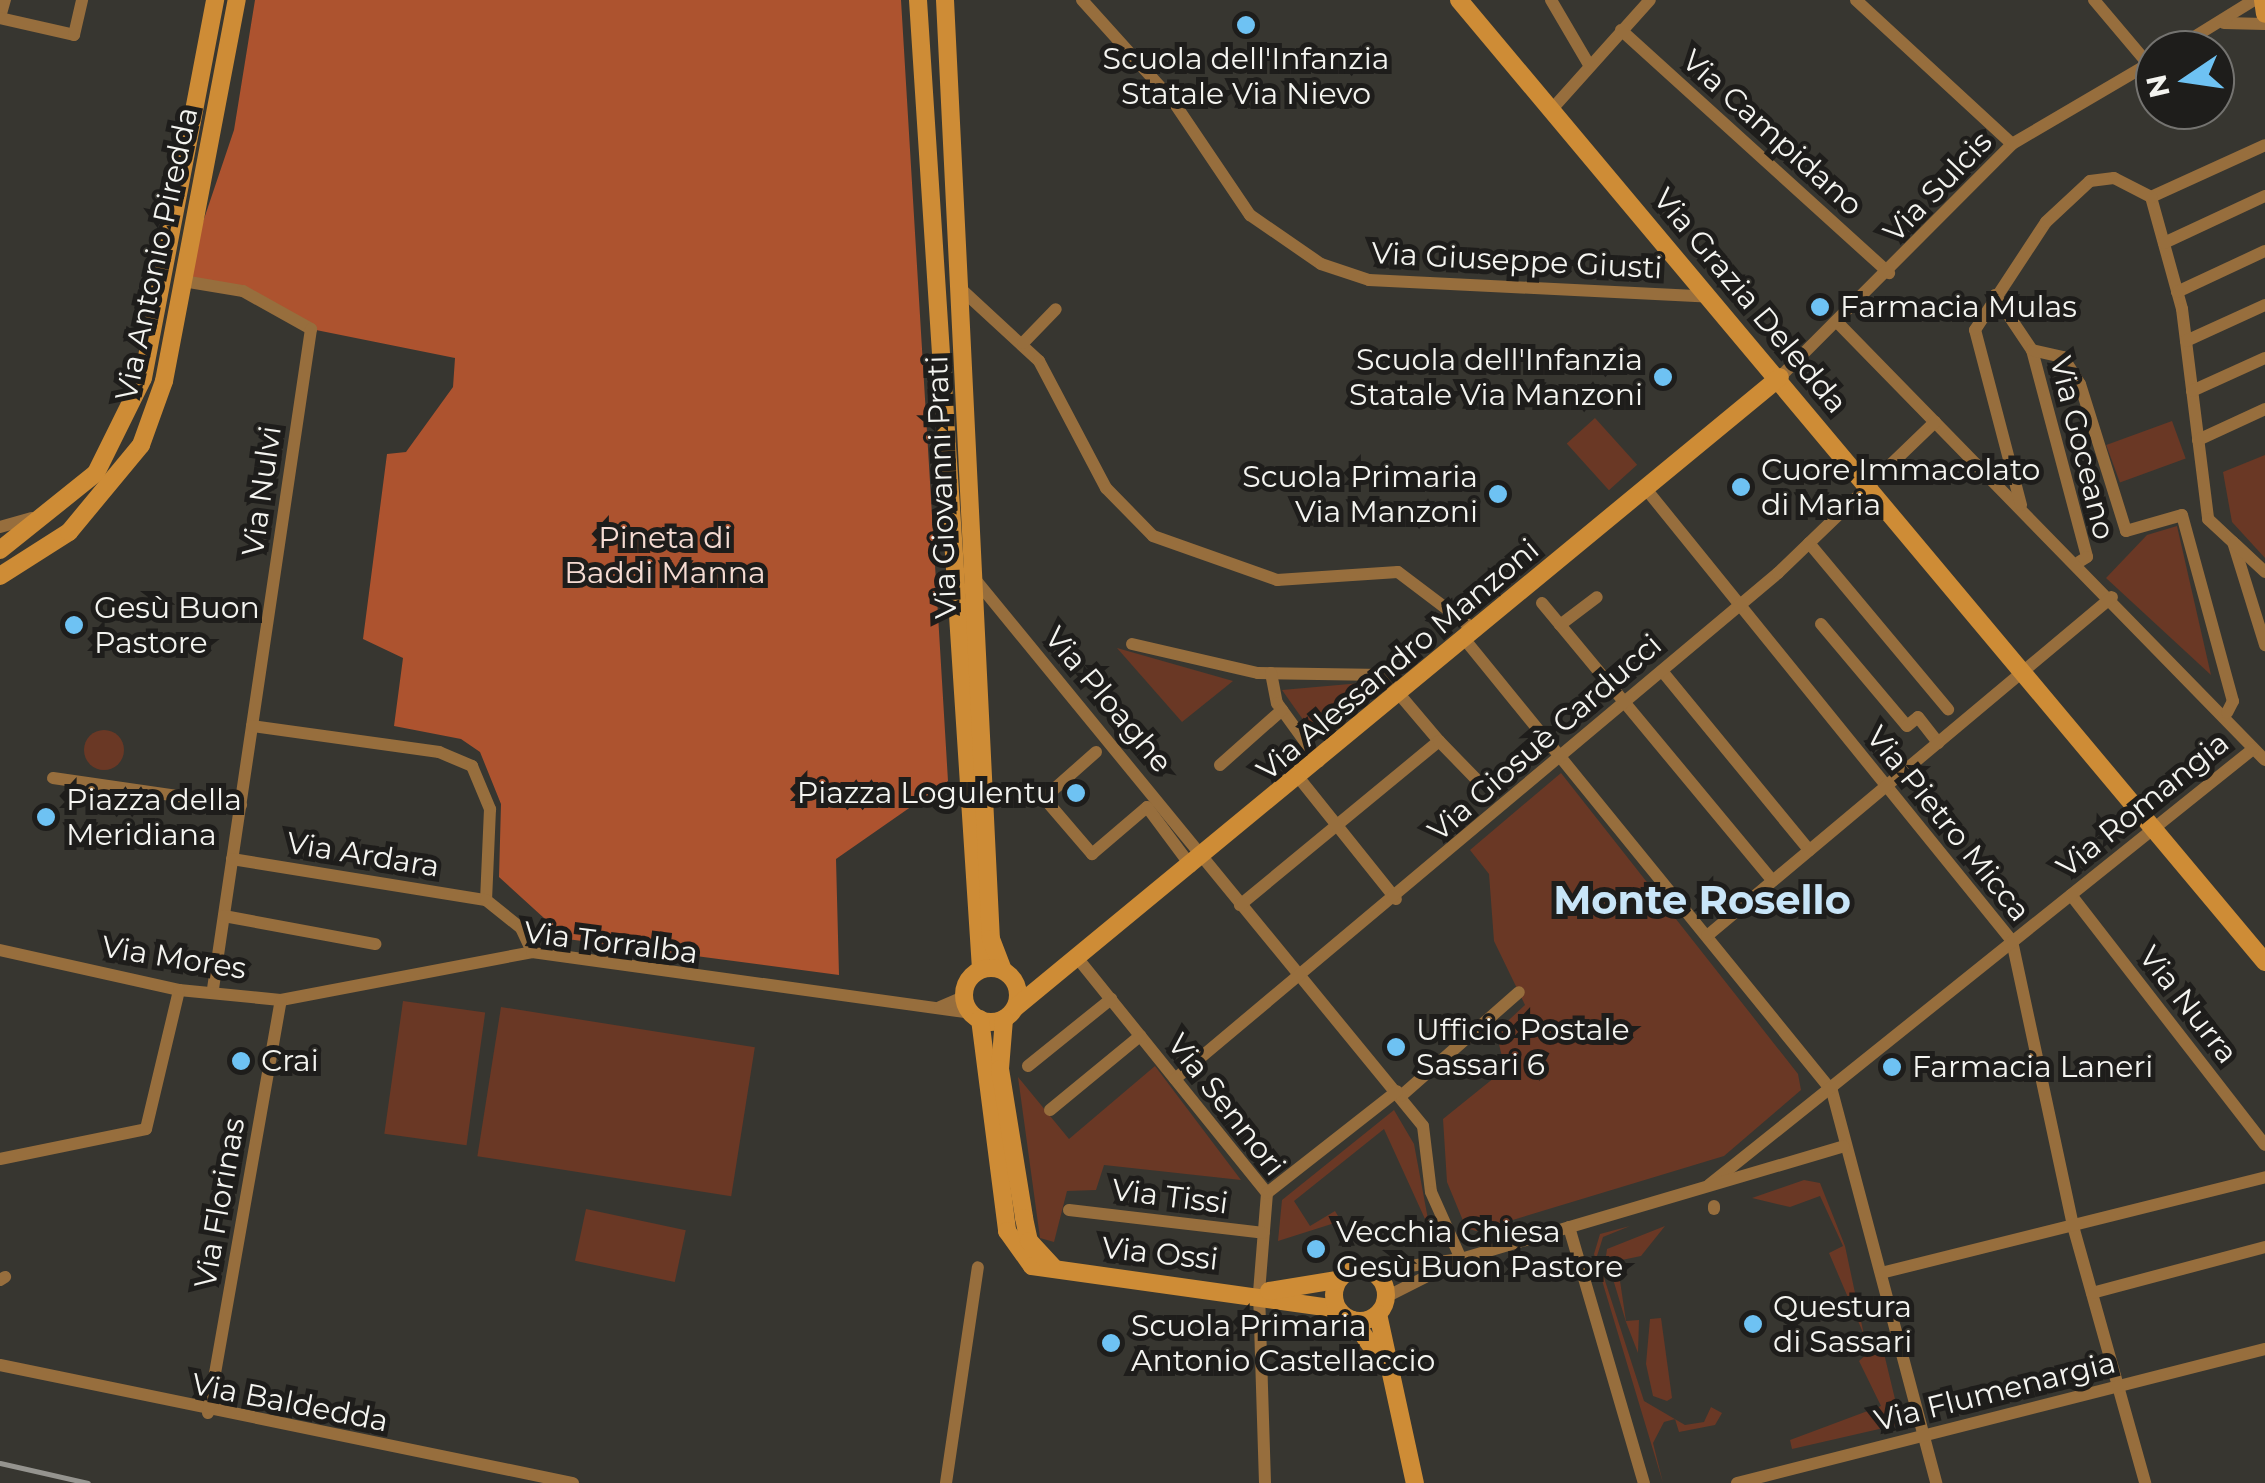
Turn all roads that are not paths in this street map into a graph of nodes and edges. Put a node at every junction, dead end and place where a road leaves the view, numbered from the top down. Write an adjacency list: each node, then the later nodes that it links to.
1 (6, 0): 16 (street)
2 (82, 0): 16 (street)
3 (215, 0): 51 (street, Via Antonio Piredda)
4 (237, 0): 32 (street, Via Antonio Piredda)
5 (918, 0): 112 (street, Via Giovanni Prati)
6 (945, 0): 33 (street, Via Giovanni Prati)
7 (1082, 0): 36 (street, Via Giuseppe Giusti)
8 (1459, 0): 24 (street, Via Grazia Deledda)
9 (1550, 0): 22 (street)
10 (1650, 0): 19 (street)
11 (1856, 0): 25 (street)
12 (2094, 0): 21 (street)
13 (2254, 0): 18 (street)
14 (2263, 0): 15 (street)
15 (2265, 14)
16 (0, 18)
17 (2265, 24): 18 (street)
18 (2212, 27): 20 (street)
19 (1622, 30): 22 (street); 31 (street, Via Campidano)
20 (2207, 30)
21 (2135, 44)
22 (1588, 63): 24 (street)
23 (2135, 72): 25 (street, Via Sulcis)
24 (1553, 108): 36 (street, Via Grazia Deledda)
25 (2012, 144): 31 (street, Via Sulcis)
26 (2265, 145): 28 (street)
27 (2265, 196): 29 (street)
28 (2151, 197): 29 (street); 35 (street)
29 (2164, 243): 34 (street)
30 (2265, 251): 34 (street)
31 (1890, 274): 39 (street, Via Sulcis)
32 (183, 281): 61 (street, Via Antonio Piredda); 80 (street, Via Nulvi)
33 (962, 290): 41 (street); 62 (street, Via Giovanni Prati)
34 (2177, 292): 40 (street)
35 (1995, 295): 42 (street, Via Goceano); 52 (street)
36 (1713, 298): 44 (street, Via Grazia Deledda)
37 (2265, 305): 40 (street)
38 (1056, 309): 41 (street)
39 (1840, 326): 44 (street, Via Sulcis); 47 (street)
40 (2186, 341): 45 (street)
41 (1023, 343): 69 (street)
42 (2032, 350): 53 (street); 59 (street, Via Goceano)
43 (2265, 358): 45 (street)
44 (1780, 378): 49 (street, Via Alessandro Manzoni); 50 (street, Via Grazia Deledda)
45 (2192, 391): 48 (street)
46 (2265, 409): 48 (street)
47 (1935, 422): 50 (street, Via Giosuè Carducci); 52 (street)
48 (2198, 440): 54 (street)
49 (1646, 489): 66 (street, Via Pietro Micca); 69 (street, Via Alessandro Manzoni)
50 (1870, 490): 57 (street, Via Giosuè Carducci); 72 (street, Via Grazia Deledda)
51 (62, 506): 55 (street); 58 (street, Via Antonio Piredda)
52 (2022, 507): 59 (street)
53 (2182, 515): 54 (street); 79 (street)
54 (2208, 519): 56 (street)
55 (0, 526)
56 (2233, 542): 60 (street); 71 (street)
57 (1809, 543): 66 (street, Via Giosuè Carducci); 77 (street)
58 (0, 550)
59 (2078, 562): 64 (street)
60 (2265, 572)
61 (0, 576)
62 (973, 576): 98 (street, Via Ploaghe); 113 (street, Via Giovanni Prati)
63 (1597, 597): 68 (street)
64 (2112, 597): 72 (street); 79 (street)
65 (1542, 603): 68 (street)
66 (1739, 605): 73 (street, Via Giosuè Carducci); 92 (street, Via Pietro Micca)
67 (1821, 624): 82 (street)
68 (1560, 625): 76 (street)
69 (1471, 636): 75 (street, Via Alessandro Manzoni); 85 (street)
70 (1132, 644): 74 (street)
71 (2265, 646)
72 (2025, 670): 82 (street); 95 (street, Via Grazia Deledda)
73 (1662, 672): 76 (street, Via Giosuè Carducci); 96 (street)
74 (1271, 673): 75 (street); 78 (street)
75 (1400, 694): 81 (street); 87 (street, Via Alessandro Manzoni)
76 (1626, 703): 85 (street, Via Giosuè Carducci); 99 (street)
77 (1948, 709)
78 (1282, 710): 87 (street); 88 (street, Via Ploaghe)
79 (2228, 712): 83 (street)
80 (252, 726): 93 (street, Via Nulvi); 102 (street)
81 (1439, 741): 91 (street); 94 (street)
82 (1938, 743): 92 (street)
83 (2253, 749): 86 (street); 95 (street, Via Romangia)
84 (1096, 752): 98 (street)
85 (1562, 758): 101 (street, Via Giosuè Carducci); 105 (street)
86 (2265, 760)
87 (1319, 761): 90 (street, Via Alessandro Manzoni)
88 (1220, 765)
89 (52, 778): 93 (street)
90 (1299, 778): 94 (street); 98 (street, Via Alessandro Manzoni)
91 (1474, 778)
92 (1886, 785): 96 (street); 106 (street, Via Pietro Micca)
93 (240, 805): 97 (street, Via Nulvi)
94 (1337, 825): 101 (street); 103 (street)
95 (2158, 826): 100 (street, Via Romangia); 111 (street, Via Grazia Deledda)
96 (1810, 850): 99 (street)
97 (232, 859): 102 (street, Via Ardara); 104 (street, Via Nulvi)
98 (1197, 861): 103 (street); 110 (street, Via Alessandro Manzoni)
99 (1773, 881): 105 (street)
100 (2071, 895): 106 (street, Via Romangia); 129 (street, Via Nurra)
101 (1396, 899): 114 (street, Via Giosuè Carducci)
102 (486, 900): 109 (street)
103 (1240, 905): 114 (street)
104 (224, 916): 107 (street); 117 (street, Via Nulvi)
105 (1707, 936): 126 (street)
106 (2012, 941): 126 (street, Via Romangia); 136 (street, Via Pietro Micca)
107 (375, 944)
108 (0, 950): 116 (street, Via Mores)
109 (532, 952): 119 (street, Via Torralba); 121 (street, Via Torralba)
110 (1079, 960): 115 (street, Via Alessandro Manzoni); 120 (street, Via Sennori)
111 (2265, 962)
112 (981, 969): 113 (street); 121 (street)
113 (1006, 972): 115 (street); 122 (street, Via Giovanni Prati)
114 (1304, 976): 125 (street, Via Giosuè Carducci); 127 (street)
115 (1048, 979): 122 (street, Via Alessandro Manzoni)
116 (179, 990): 117 (street, Via Mores); 131 (street)
117 (213, 990): 119 (street, Via Mores)
118 (1519, 992): 127 (street)
119 (281, 1000): 154 (street, Via Florinas)
120 (1111, 1000): 123 (street, Via Sennori); 124 (street)
121 (972, 1010): 122 (street); 142 (street)
122 (1010, 1013): 142 (street)
123 (1140, 1036): 125 (street, Via Sennori); 128 (street)
124 (1028, 1066)
125 (1175, 1079): 134 (street, Via Sennori)
126 (1832, 1091): 130 (street); 133 (street, Via Romangia)
127 (1399, 1093): 134 (street); 140 (street)
128 (1050, 1110)
129 (2265, 1145)
130 (1844, 1146): 133 (street); 144 (street)
131 (0, 1159)
132 (2265, 1177): 136 (street)
133 (1709, 1186): 137 (street)
134 (1267, 1193): 138 (street, Via Sennori)
135 (1069, 1210): 138 (street, Via Tissi)
136 (2073, 1226): 144 (street); 147 (street, Via Pietro Micca)
137 (1569, 1228): 140 (street); 160 (street)
138 (1264, 1233): 146 (street, Via Sennori)
139 (2265, 1247): 147 (street)
140 (1460, 1259): 143 (street); 148 (street)
141 (978, 1267): 158 (street)
142 (1055, 1270): 146 (street, Via Ossi)
143 (1372, 1272): 145 (street, Via Ossi); 148 (street)
144 (1881, 1273): 155 (street)
145 (1337, 1280): 146 (street, Via Ossi); 149 (street)
146 (1259, 1292): 149 (street, Via Ossi); 159 (street, Via Sennori)
147 (2092, 1292): 153 (street, Via Pietro Micca)
148 (1382, 1306): 149 (street); 151 (street)
149 (1345, 1315): 151 (street)
150 (2265, 1350): 153 (street, Via Flumenargia)
151 (1383, 1363): 156 (street)
152 (0, 1365): 154 (street, Via Baldedda)
153 (2120, 1388): 155 (street, Via Flumenargia); 163 (street, Via Pietro Micca)
154 (208, 1414): 157 (street, Via Baldedda)
155 (1922, 1436): 161 (street, Via Flumenargia); 162 (street)
156 (1412, 1480)
157 (573, 1483)
158 (946, 1483)
159 (1265, 1483)
160 (1644, 1483)
161 (1737, 1483)
162 (1936, 1483)
163 (2146, 1483)

